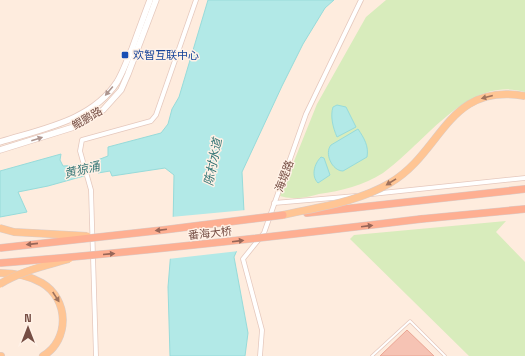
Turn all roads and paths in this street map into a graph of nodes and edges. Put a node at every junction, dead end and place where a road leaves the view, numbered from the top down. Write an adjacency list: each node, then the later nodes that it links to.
1 (150, 0): 6 (street, 鲲鹏路, one-way to 6)
2 (156, 0): 7 (street, 鲲鹏路)
3 (196, 0): 23 (street)
4 (362, 0): 12 (street, 海堤路)
5 (525, 96): 14 (main road, one-way to 14, bridge)
6 (68, 120): 7 (lane); 8 (street, 鲲鹏路)
7 (71, 128): 9 (street, 鲲鹏路, one-way to 7)
8 (0, 142)
9 (0, 150)
10 (525, 178): 12 (street)
11 (525, 189): 14 (highway, 番海大桥, bridge)
12 (274, 203): 24 (street, 海堤路)
13 (525, 209): 18 (highway, 番海大桥, one-way to 13, bridge)
14 (283, 215): 16 (highway, 番海大桥, one-way to 16, bridge)
15 (0, 228): 16 (main road, bridge)
16 (105, 237): 17 (highway, 番海大桥, one-way to 17, bridge)
17 (0, 248)
18 (77, 257): 19 (highway, 番海大桥, bridge); 21 (main road, bridge)
19 (0, 263)
20 (0, 273): 22 (main road, one-way to 22)
21 (0, 284)
22 (43, 356)
23 (96, 356)
24 (260, 356)
25 (372, 356): 26 (lane)
26 (445, 356)

